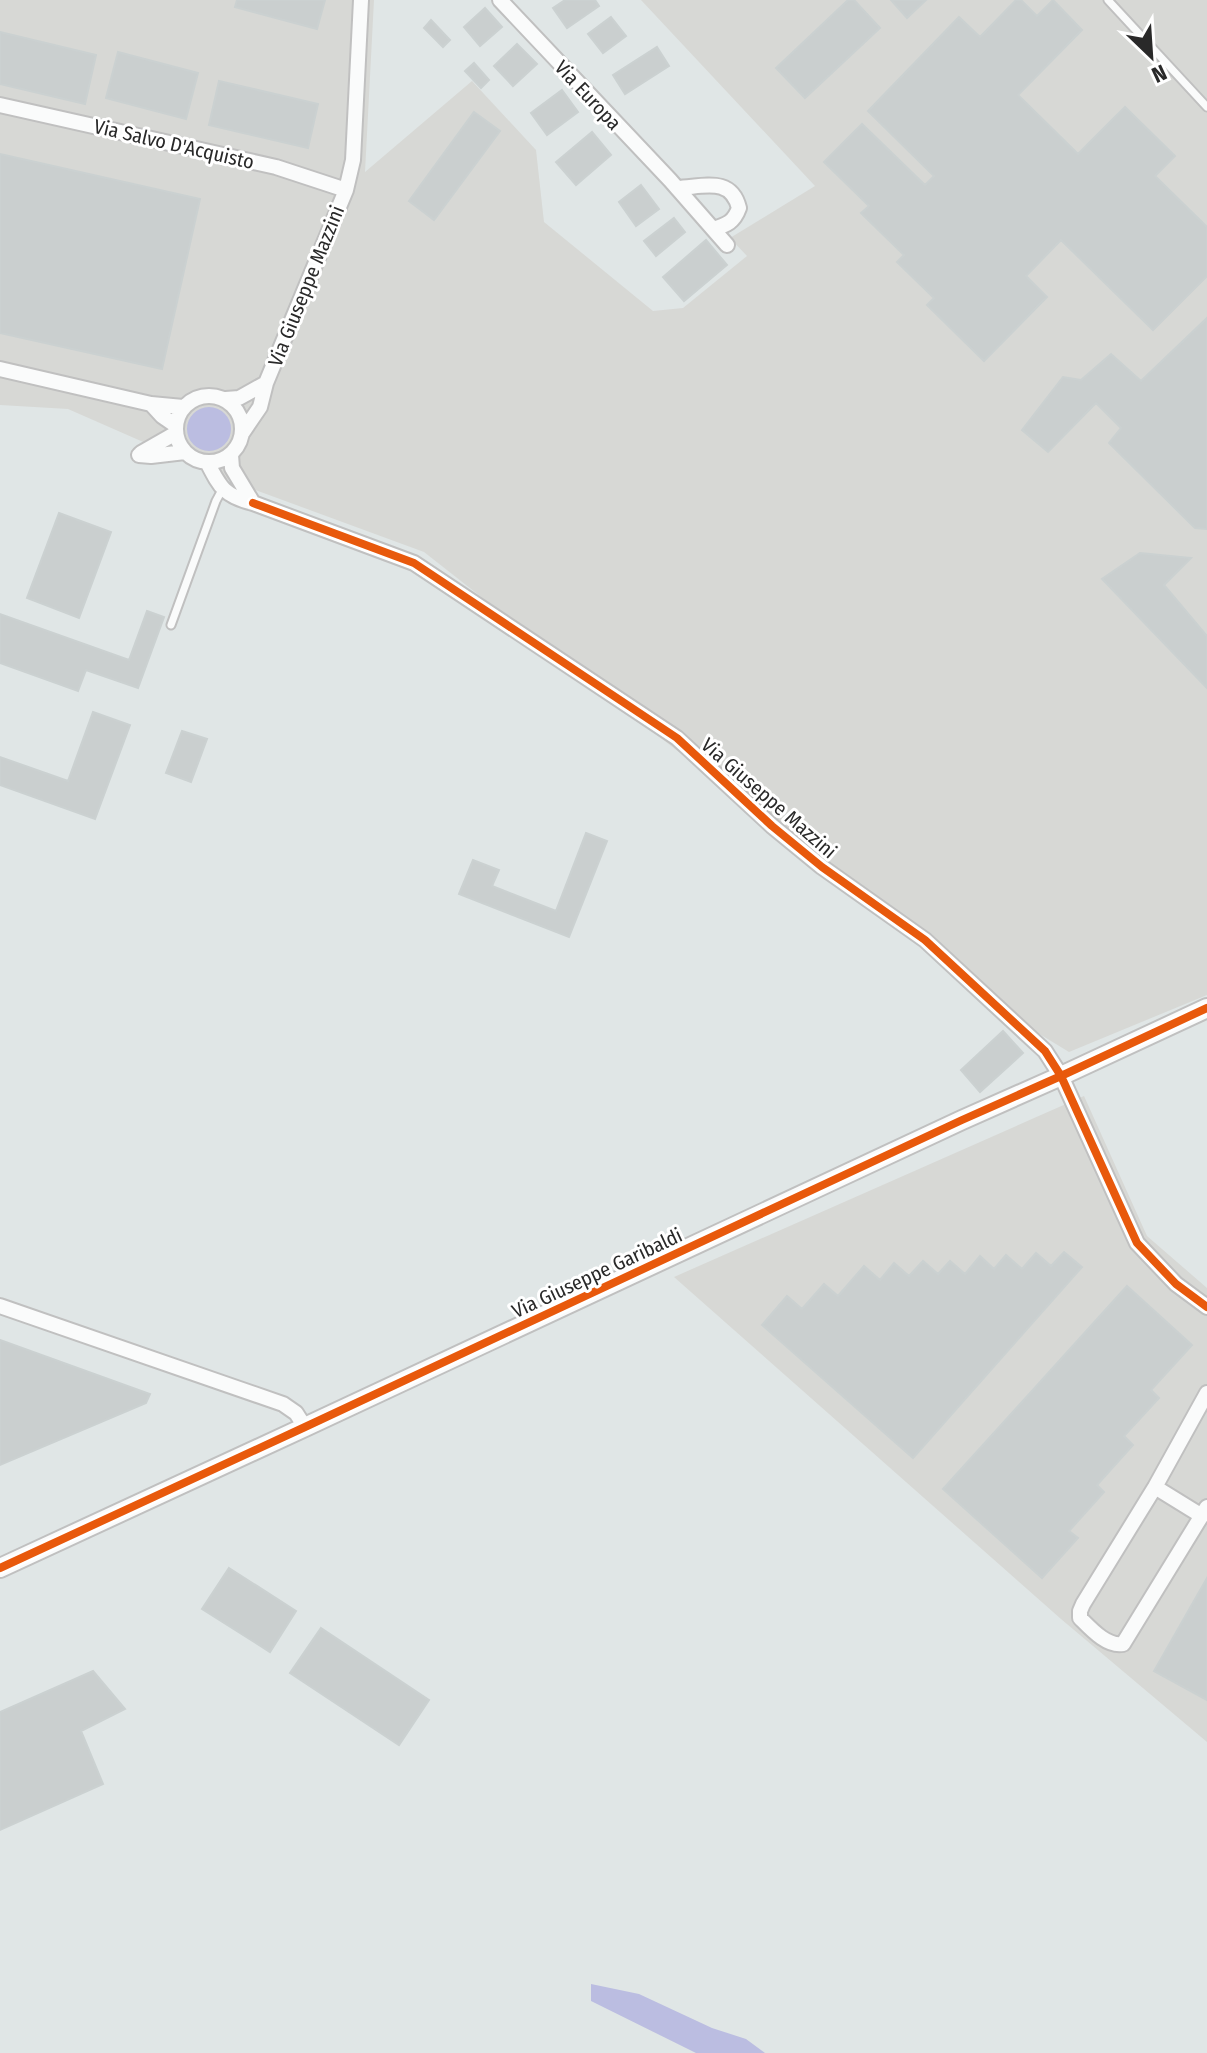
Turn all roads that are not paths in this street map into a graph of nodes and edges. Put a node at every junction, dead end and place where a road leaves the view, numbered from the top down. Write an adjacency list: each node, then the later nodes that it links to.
1 (361, 0): 7 (street, Via Giuseppe Mazzini)
2 (500, 0): 6 (street, Via Europa)
3 (1108, 0): 5 (lane)
4 (0, 105): 7 (street, Via Salvo D'Acquisto)
5 (1207, 107)
6 (677, 188): 8 (street, Via Europa); 8 (street)
7 (346, 190): 11 (street, Via Giuseppe Mazzini)
8 (713, 229): 9 (street, Via Europa)
9 (727, 245)
10 (0, 369): 13 (street)
11 (266, 383): 12 (street, Via Giuseppe Mazzini); 16 (street, Via Giuseppe Mazzini)
12 (226, 399): 14 (street, Via Giuseppe Mazzini); 16 (street)
13 (151, 404): 14 (street); 15 (street)
14 (183, 407): 15 (street)
15 (176, 429): 17 (street); 17 (street)
16 (243, 432): 18 (street, Via Giuseppe Mazzini)
17 (185, 452): 19 (street)
18 (231, 455): 19 (street); 21 (street)
19 (207, 462): 20 (street)
20 (223, 488): 21 (street, Via Giuseppe Mazzini); 22 (lane)
21 (253, 503): 24 (street, Via Giuseppe Mazzini)
22 (171, 625)
23 (1207, 1008): 24 (street, Via Giuseppe Garibaldi)
24 (1061, 1076): 26 (street, Via Giuseppe Mazzini); 28 (street, Via Giuseppe Garibaldi)
25 (0, 1306): 28 (street)
26 (1207, 1307)
27 (1207, 1393): 29 (street)
28 (305, 1427): 31 (street, Via Giuseppe Garibaldi)
29 (1155, 1487): 30 (street); 30 (street)
30 (1204, 1511)
31 (0, 1568)

